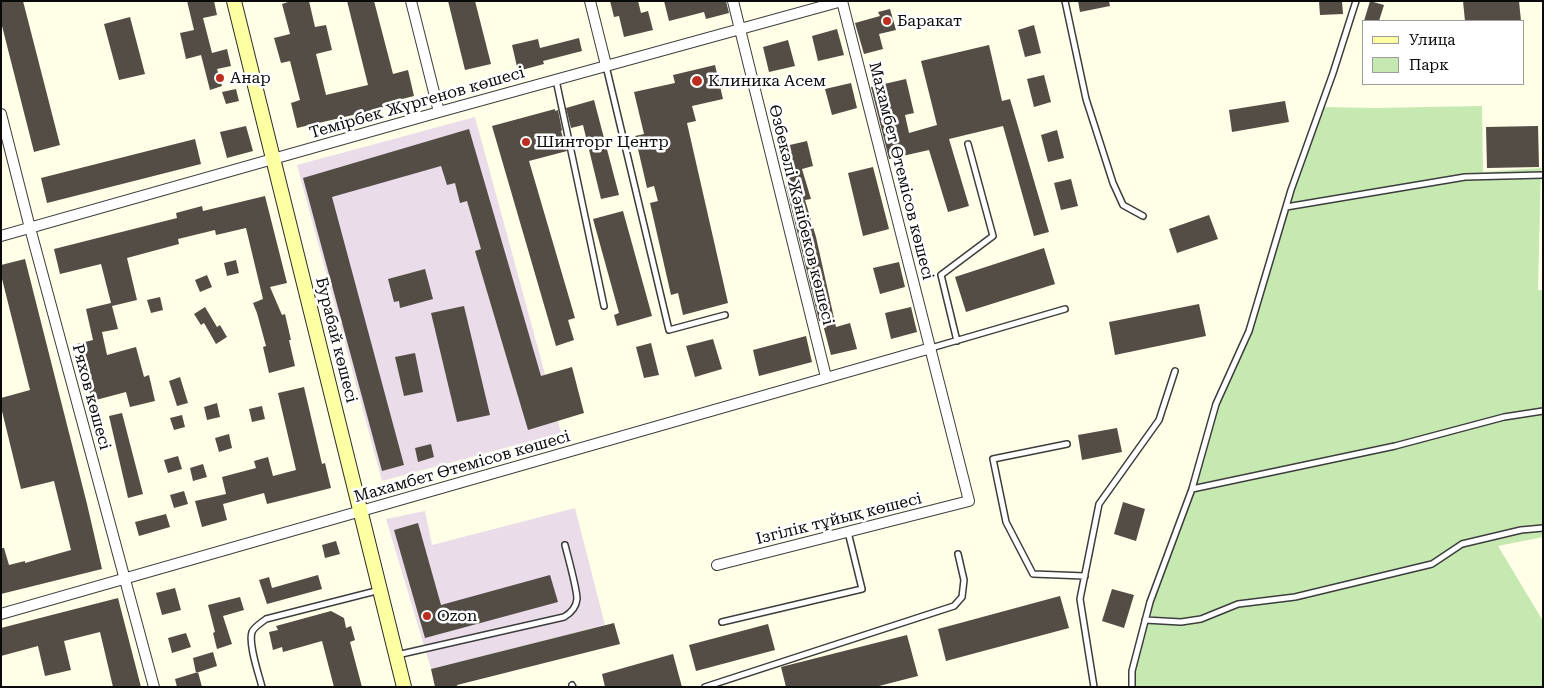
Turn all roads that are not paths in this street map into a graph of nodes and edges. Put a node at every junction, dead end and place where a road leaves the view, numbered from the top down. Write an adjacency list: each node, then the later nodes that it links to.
1 (234, 1): 14 (street, Бурабай көшесі)
2 (412, 1): 11 (street)
3 (590, 1): 9 (street)
4 (733, 1): 8 (street, Өзбекәлі Жәнібеков көшесі)
5 (842, 1): 8 (street, Темірбек Жүргенов көшесі); 24 (street, Махамбет Өтемісов көшесі)
6 (1065, 1): 17 (lane)
7 (1356, 1): 16 (lane)
8 (740, 30): 9 (street, Темірбек Жүргенов көшесі); 26 (street, Өзбекәлі Жәнібеков көшесі)
9 (606, 66): 10 (street, Темірбек Жүргенов көшесі); 22 (lane)
10 (556, 79): 11 (street, Темірбек Жүргенов көшесі); 20 (lane)
11 (439, 112): 14 (street, Темірбек Жүргенов көшесі)
12 (1, 114): 18 (street, Ряхов көшесі)
13 (968, 144): 23 (lane)
14 (273, 160): 18 (street, Темірбек Жүргенов көшесі); 31 (street, Бурабай көшесі)
15 (1543, 174): 16 (lane)
16 (1286, 207): 29 (lane)
17 (1143, 216)
18 (30, 228): 19 (street, Темірбек Жүргенов көшесі); 38 (street, Ряхов көшесі)
19 (1, 236)
20 (604, 306)
21 (1065, 308): 23 (lane)
22 (725, 315)
23 (957, 340): 24 (lane)
24 (931, 348): 26 (street, Махамбет Өтемісов көшесі); 30 (street, Махамбет Өтемісов көшесі)
25 (1175, 372): 37 (lane)
26 (826, 377): 31 (street, Махамбет Өтемісов көшесі)
27 (1543, 411): 29 (lane)
28 (1067, 444): 37 (lane)
29 (1192, 488): 41 (lane)
30 (969, 501): 33 (street, Ізгілік тұйық көшесі)
31 (361, 512): 38 (street, Махамбет Өтемісов көшесі); 39 (street, Бурабай көшесі)
32 (1543, 528): 41 (lane)
33 (848, 532): 36 (street, Ізгілік тұйық көшесі); 42 (lane)
34 (565, 545): 43 (lane)
35 (958, 554): 47 (lane)
36 (717, 565)
37 (1085, 576): 48 (lane)
38 (124, 579): 40 (street, Махамбет Өтемісов көшесі); 44 (street, Ряхов көшесі)
39 (380, 590): 43 (street, Бурабай көшесі); 45 (lane)
40 (1, 614)
41 (1145, 620): 49 (lane)
42 (722, 622)
43 (396, 655): 46 (street, Бурабай көшесі)
44 (154, 687)
45 (262, 687)
46 (404, 687)
47 (705, 687)
48 (1094, 687)
49 (1132, 687)

